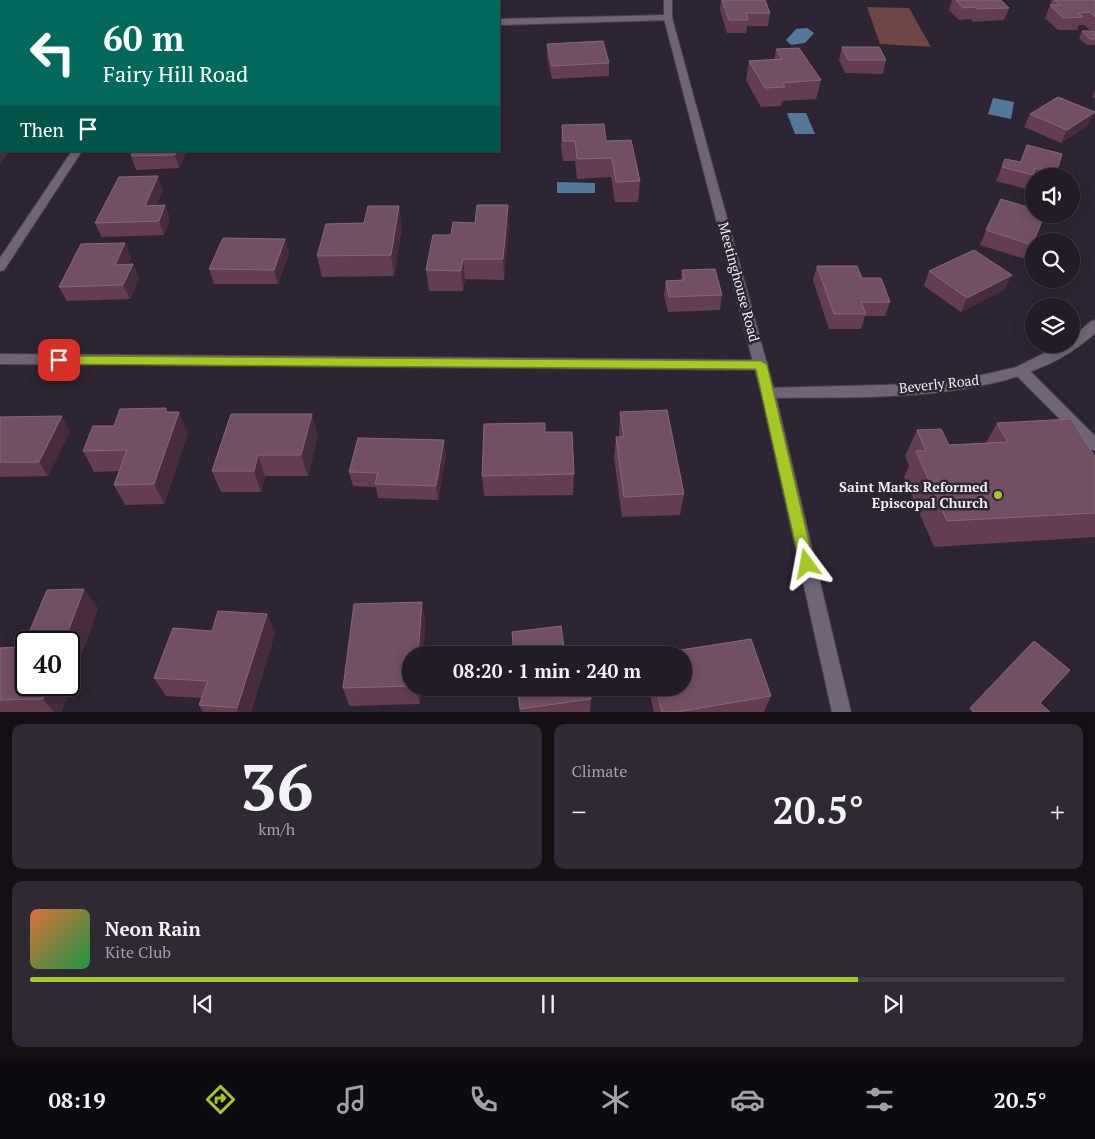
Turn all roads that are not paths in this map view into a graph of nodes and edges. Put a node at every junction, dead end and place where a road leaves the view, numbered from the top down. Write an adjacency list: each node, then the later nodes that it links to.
1 (668, 0): 2 (street, Meetinghouse Road)
2 (668, 18): 3 (street); 8 (street, Meetinghouse Road)
3 (500, 22)
4 (76, 152): 5 (street)
5 (0, 267)
6 (1095, 325): 9 (street, Beverly Road)
7 (0, 359): 8 (street)
8 (761, 365): 10 (street, Meetinghouse Road)
9 (1022, 371): 10 (street, Beverly Road); 11 (street)
10 (768, 393): 12 (street, Meetinghouse Road)
11 (1095, 445)
12 (842, 712)

